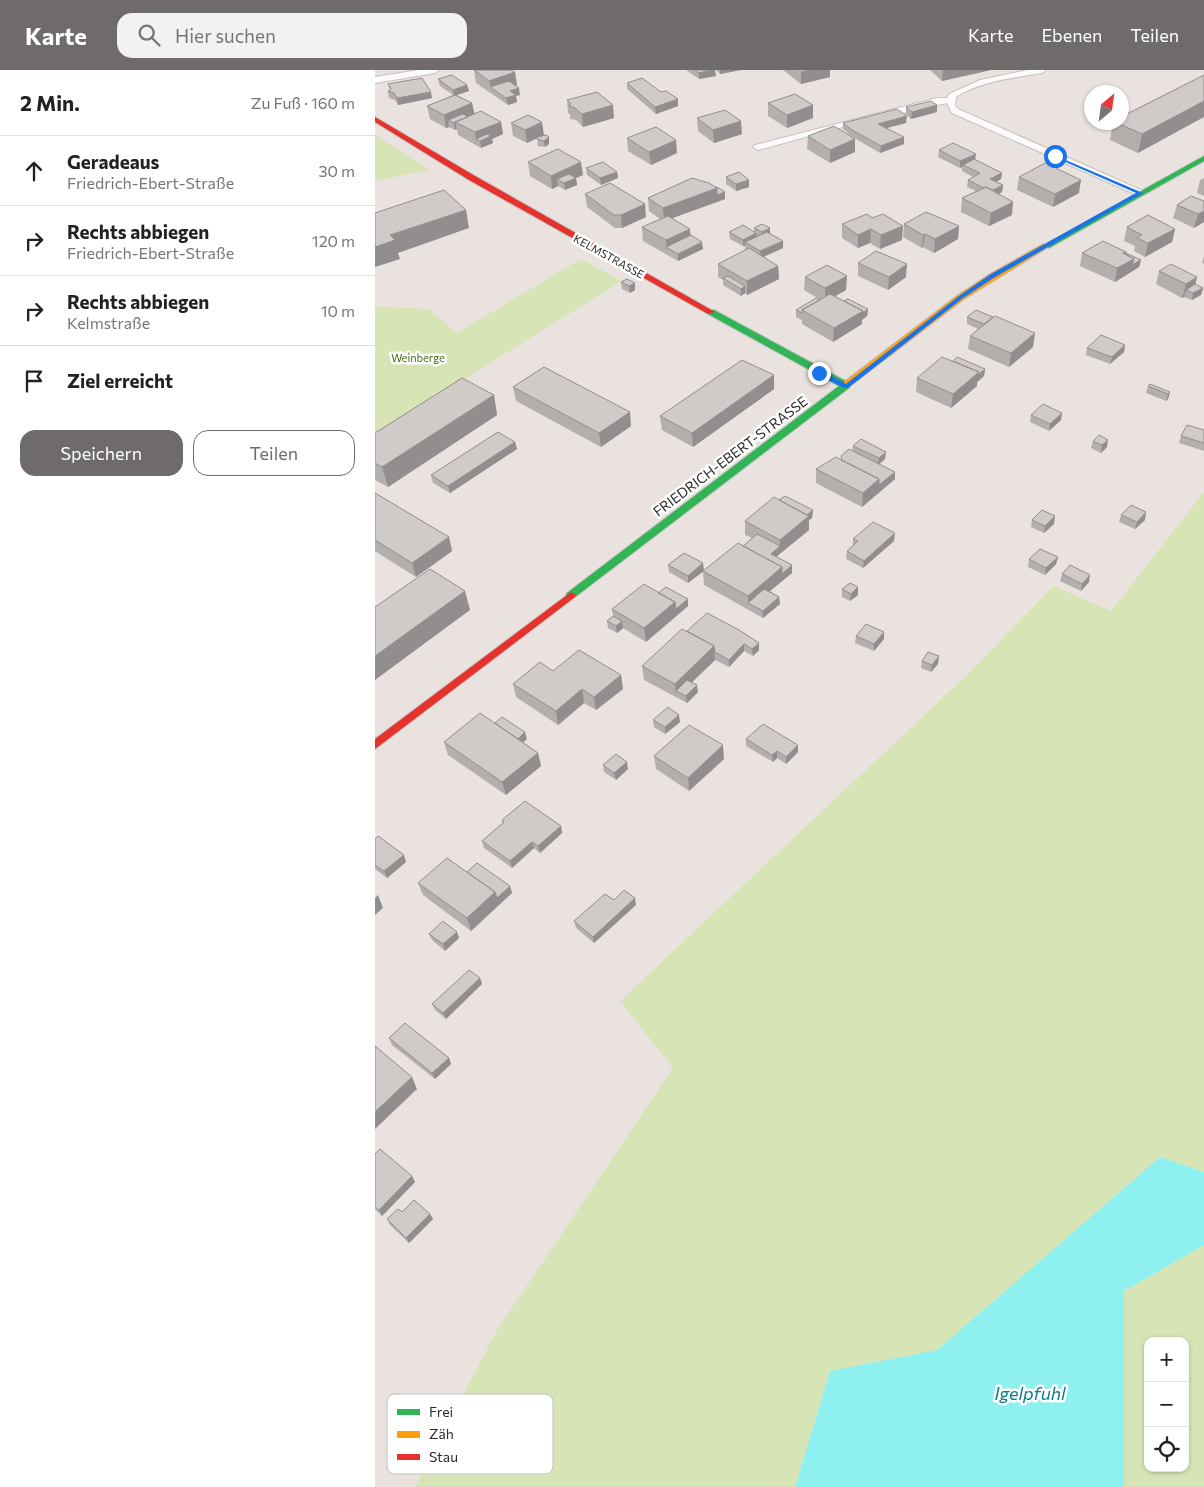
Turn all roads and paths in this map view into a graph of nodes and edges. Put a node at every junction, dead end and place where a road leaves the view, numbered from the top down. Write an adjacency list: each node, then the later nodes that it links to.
1 (435, 70): 3 (lane)
2 (1042, 70): 4 (lane)
3 (375, 80)
4 (950, 100): 6 (lane); 8 (lane)
5 (375, 119): 9 (street, KELMSTRASSE)
6 (758, 147)
7 (1204, 158): 8 (street, FRIEDRICH-EBERT-STRASSE)
8 (1140, 193): 9 (street, FRIEDRICH-EBERT-STRASSE)
9 (846, 386): 10 (street, FRIEDRICH-EBERT-STRASSE)
10 (375, 745)

